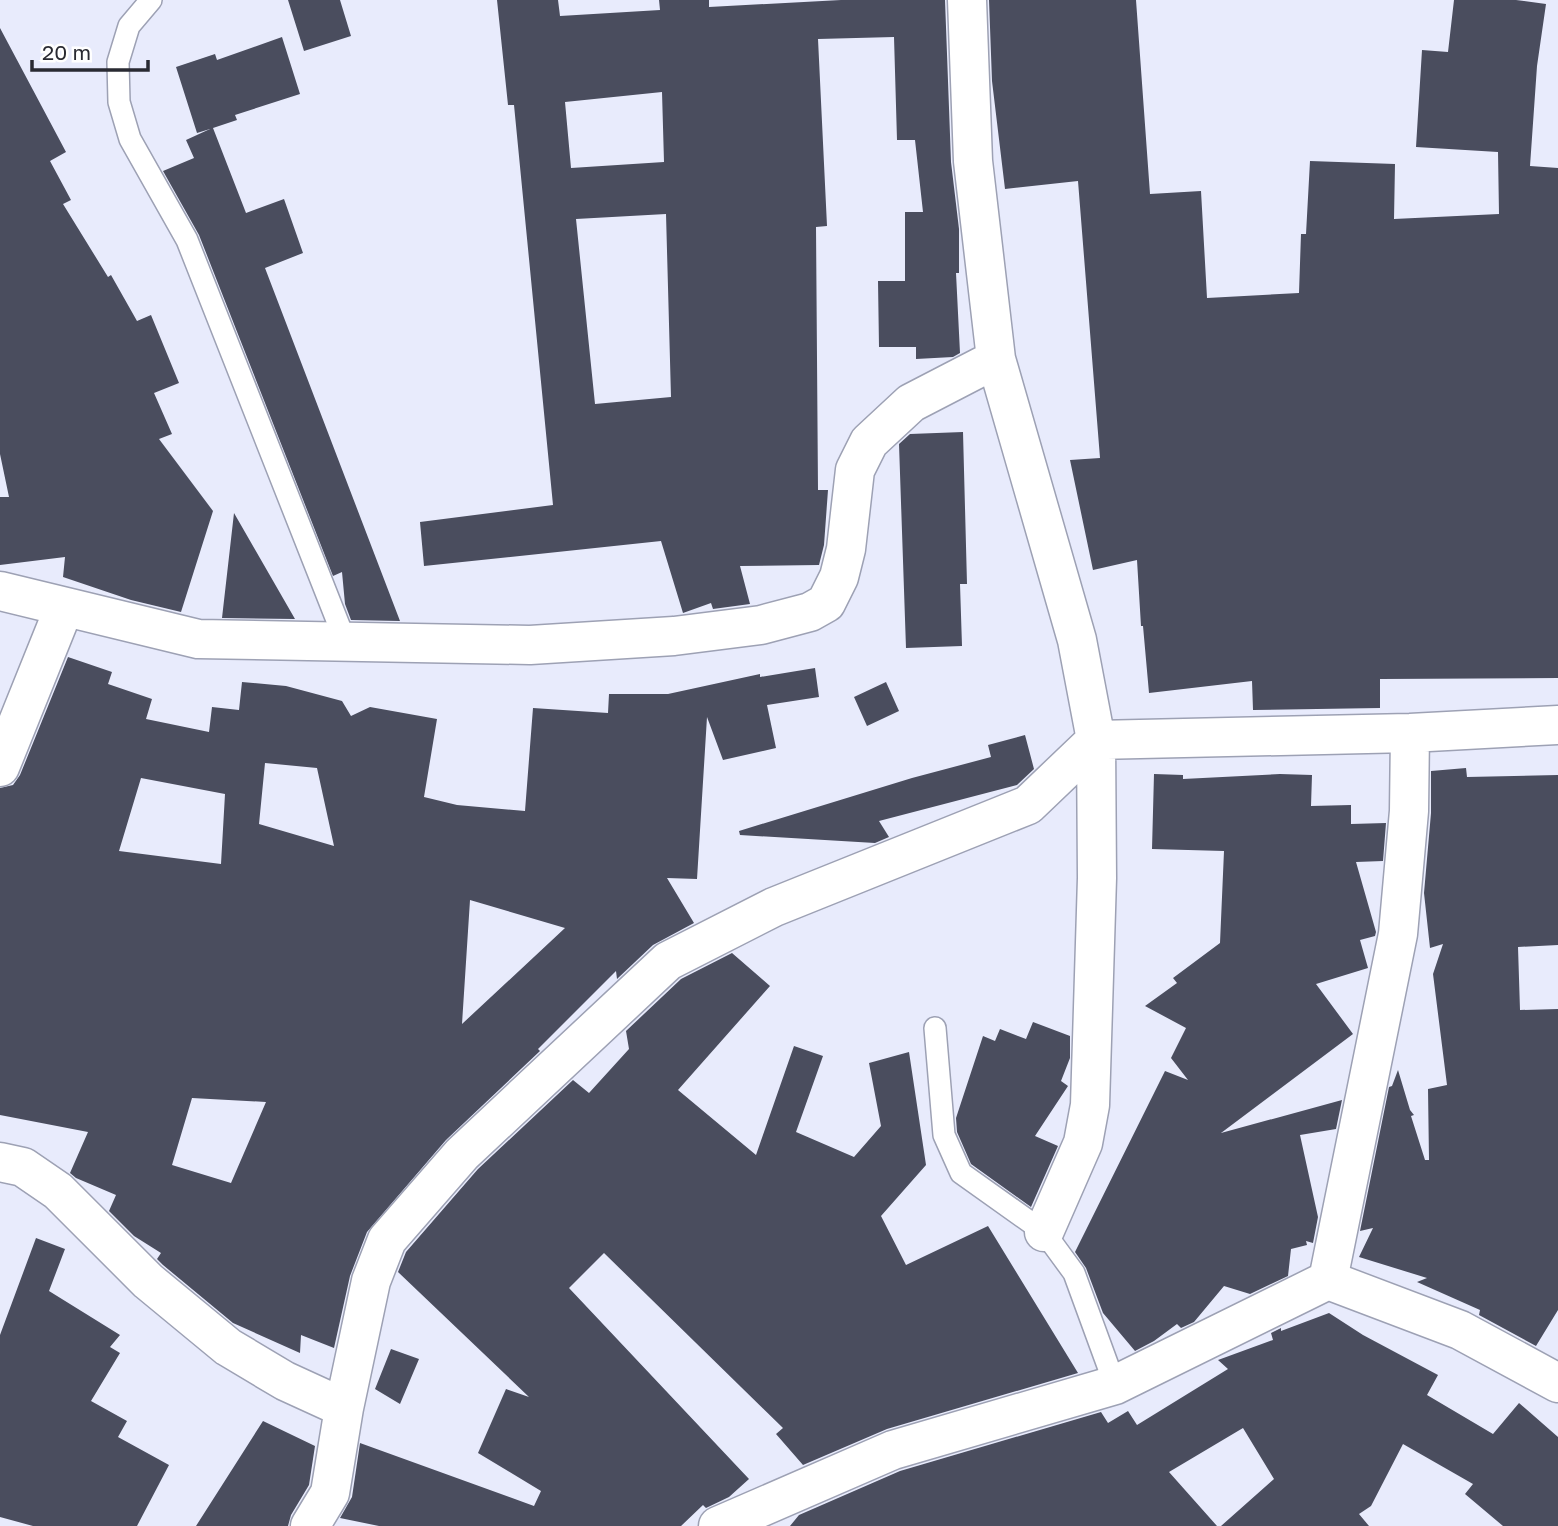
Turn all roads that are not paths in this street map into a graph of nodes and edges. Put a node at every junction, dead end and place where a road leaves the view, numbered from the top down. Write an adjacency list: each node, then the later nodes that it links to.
1 (151, 0): 6 (lane)
2 (967, 0): 3 (street)
3 (996, 359): 6 (street); 9 (street)
4 (0, 591): 5 (street)
5 (64, 608): 6 (street); 10 (street)
6 (346, 643)
7 (1558, 725): 8 (street)
8 (1410, 733): 9 (street); 14 (street)
9 (1096, 740): 13 (street); 17 (street)
10 (0, 767)
11 (935, 1028): 13 (lane)
12 (0, 1162): 17 (street)
13 (1044, 1232): 16 (lane)
14 (1328, 1280): 15 (street); 16 (street)
15 (1558, 1383)
16 (1115, 1385): 19 (street)
17 (344, 1408): 18 (street)
18 (310, 1526)
19 (718, 1526)

